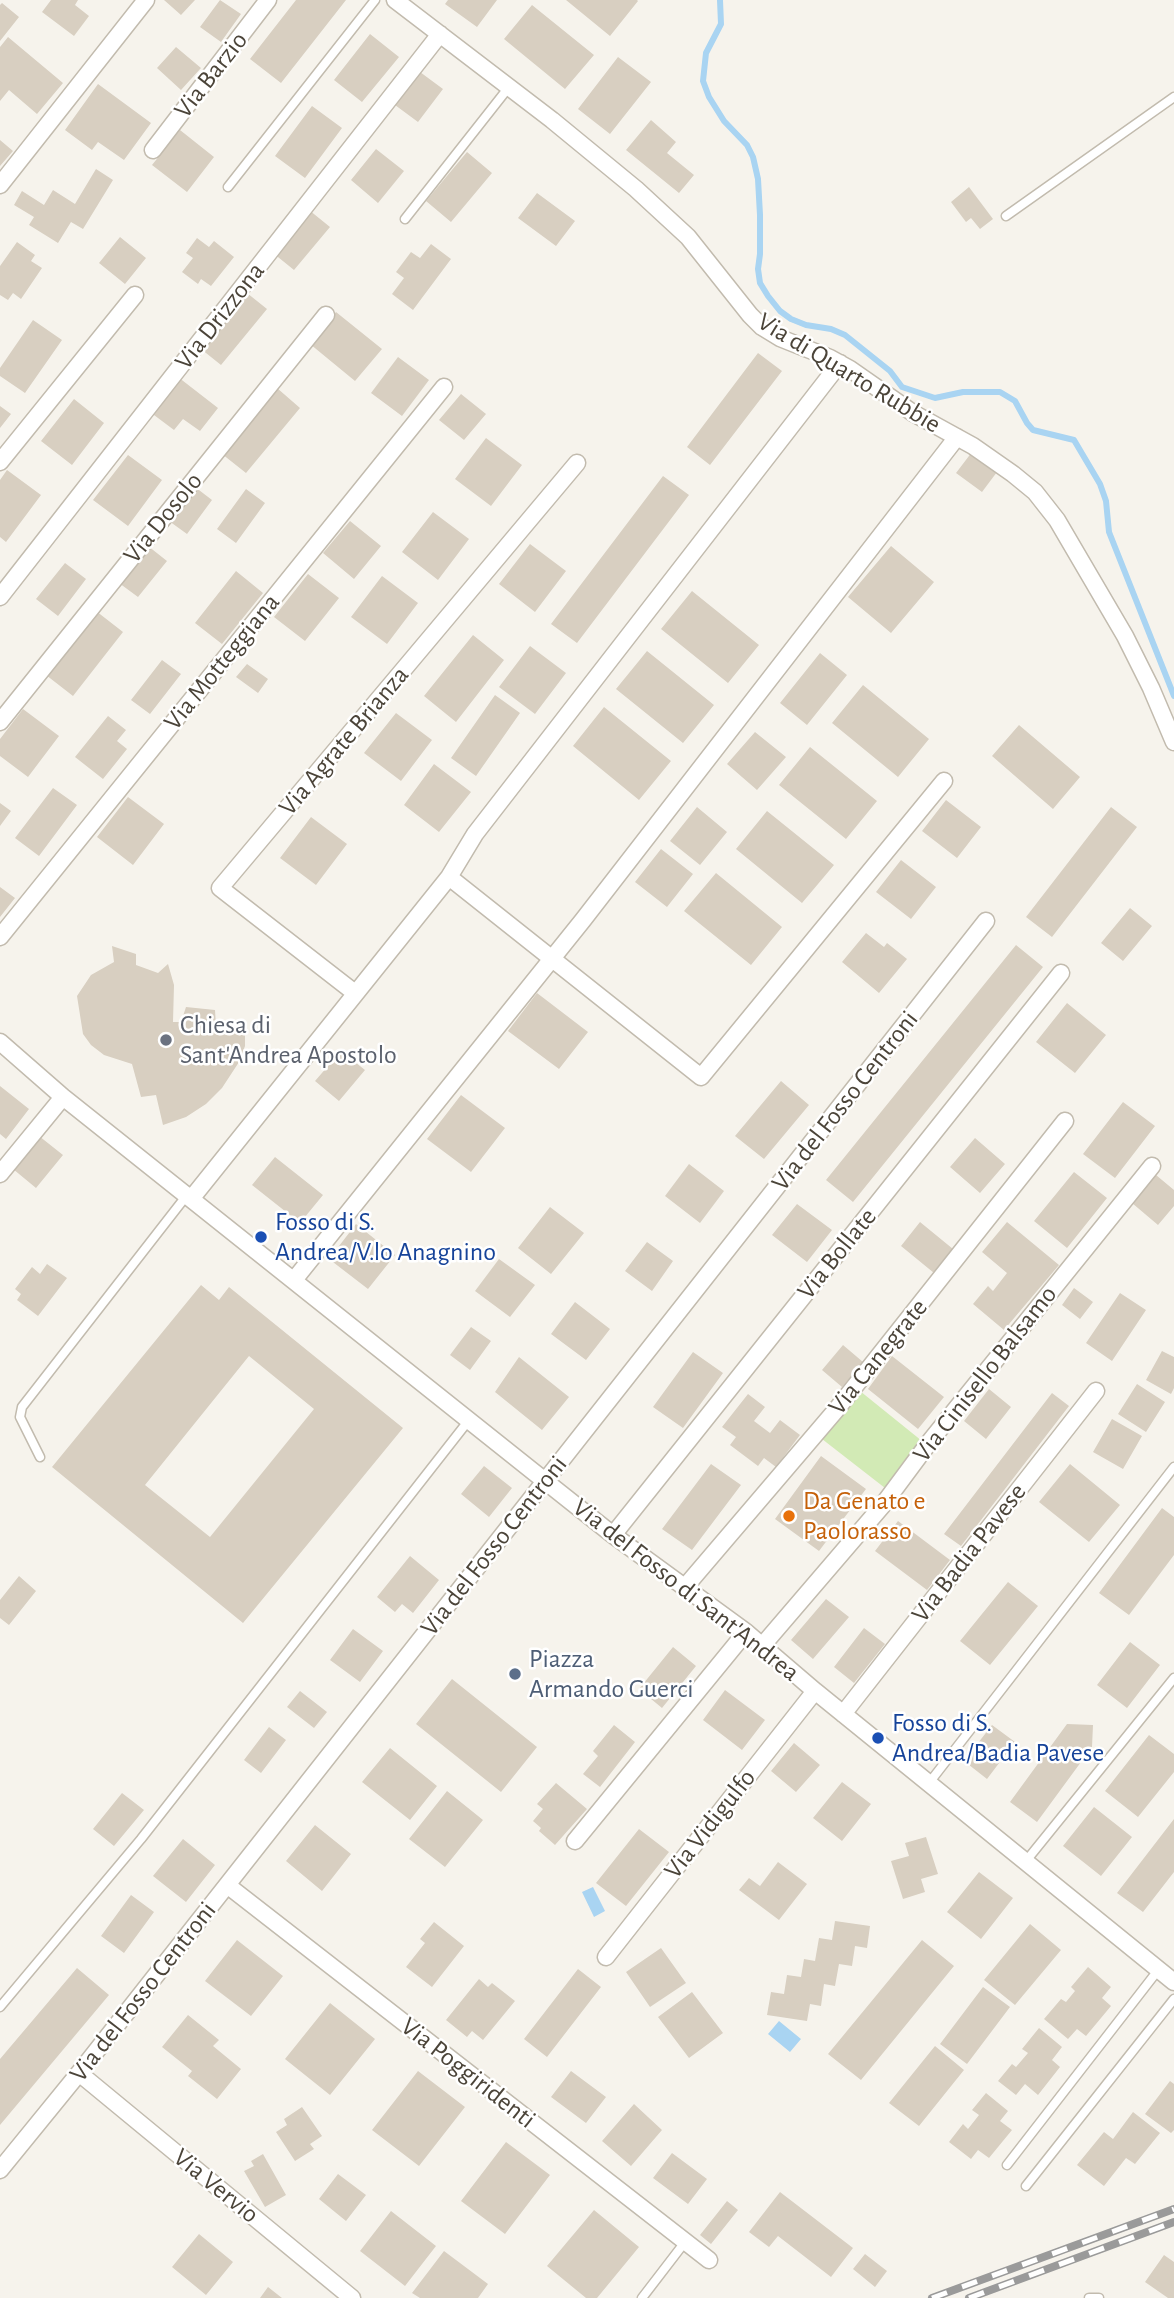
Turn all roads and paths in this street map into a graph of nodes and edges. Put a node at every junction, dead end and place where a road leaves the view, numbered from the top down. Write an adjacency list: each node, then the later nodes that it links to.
1 (146, 0): 9 (street)
2 (268, 0): 8 (street, Via Barzio)
3 (375, 0): 10 (lane)
4 (395, 0): 5 (street, Via di Quarto Rubbie)
5 (440, 34): 6 (street, Via di Quarto Rubbie); 20 (street, Via Drizzona)
6 (509, 87): 12 (lane); 15 (street, Via di Quarto Rubbie)
7 (1174, 97): 11 (lane)
8 (153, 150)
9 (0, 186)
10 (228, 187)
11 (1006, 216)
12 (405, 219)
13 (135, 295): 18 (street)
14 (326, 315): 21 (street, Via Dosolo)
15 (840, 363): 17 (street, Via di Quarto Rubbie); 24 (street)
16 (443, 387): 26 (street, Via Motteggiana)
17 (957, 437): 22 (street, Via di Quarto Rubbie); 27 (street)
18 (0, 462)
19 (577, 463): 29 (street, Via Agrate Brianza)
20 (0, 597)
21 (0, 722)
22 (1174, 741)
23 (944, 780): 27 (street)
24 (449, 877): 27 (street); 29 (street)
25 (986, 921): 41 (street, Via del Fosso Centroni)
26 (0, 937)
27 (551, 959): 36 (street)
28 (1061, 974): 42 (street, Via Bollate)
29 (355, 993): 35 (street)
30 (0, 1042): 31 (street, Via del Fosso di Sant'Andrea)
31 (63, 1097): 34 (street); 35 (street, Via del Fosso di Sant'Andrea)
32 (1065, 1121): 43 (street, Via Canegrate)
33 (1152, 1166): 45 (street, Via Cinisello Balsamo)
34 (0, 1174)
35 (189, 1197): 36 (street, Via del Fosso di Sant'Andrea); 39 (lane)
36 (294, 1280): 38 (street, Via del Fosso di Sant'Andrea)
37 (1096, 1391): 48 (street, Via Badia Pavese)
38 (469, 1420): 41 (street, Via del Fosso di Sant'Andrea); 57 (lane)
39 (40, 1457)
40 (1174, 1467): 49 (lane)
41 (545, 1481): 42 (street, Via del Fosso di Sant'Andrea); 52 (street, Via del Fosso Centroni)
42 (613, 1535): 43 (street, Via del Fosso di Sant'Andrea)
43 (685, 1587): 44 (street, Via del Fosso di Sant'Andrea)
44 (746, 1632): 45 (street, Via del Fosso di Sant'Andrea); 50 (street)
45 (762, 1646): 47 (street, Via del Fosso di Sant'Andrea)
46 (1174, 1678): 51 (lane)
47 (815, 1691): 48 (street, Via del Fosso di Sant'Andrea); 53 (street, Via Vidigulfo)
48 (843, 1714): 49 (street, Via del Fosso di Sant'Andrea)
49 (929, 1783): 51 (street, Via del Fosso di Sant'Andrea)
50 (575, 1841)
51 (1026, 1861): 54 (street, Via del Fosso di Sant'Andrea)
52 (227, 1885): 58 (street, Via del Fosso Centroni); 62 (street, Via Poggiridenti)
53 (606, 1957)
54 (1158, 1969): 55 (street, Via del Fosso di Sant'Andrea); 59 (lane)
55 (1174, 1982)
56 (1174, 1999): 61 (lane)
57 (0, 2007)
58 (79, 2073): 60 (street, Via del Fosso Centroni); 64 (street, Via Vervio)
59 (1007, 2165)
60 (0, 2170)
61 (1026, 2186)
62 (685, 2242): 63 (street, Via Poggiridenti); 65 (lane)
63 (709, 2260)
64 (352, 2298)
65 (642, 2298)
66 (1089, 2298): 67 (lane)
67 (1099, 2298)

